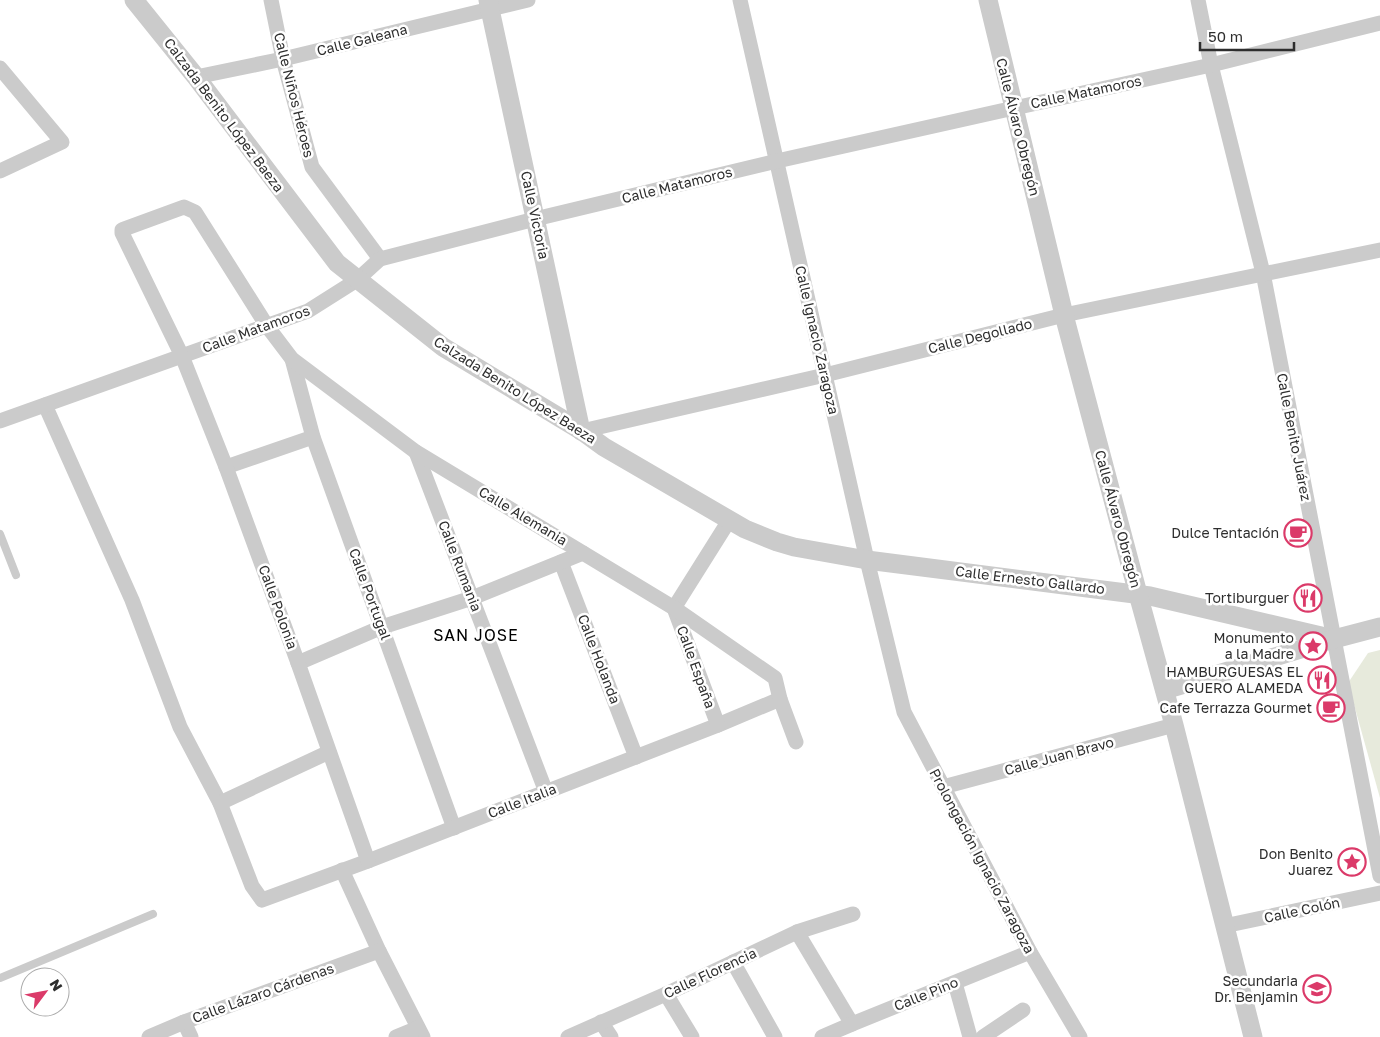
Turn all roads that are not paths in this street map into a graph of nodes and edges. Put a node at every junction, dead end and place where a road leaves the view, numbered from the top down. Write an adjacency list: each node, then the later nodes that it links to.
1 (134, 0): 12 (street, Calzada Benito López Baeza)
2 (271, 0): 9 (street, Calle Niños Héroes)
3 (528, 0): 7 (street, Calle Galeana)
4 (740, 0): 14 (street, Calle Ignacio Zaragoza)
5 (988, 0): 13 (street, Calle Álvaro Obregón)
6 (1198, 0): 10 (street, Calle Benito Juárez)
7 (489, 4): 9 (street, Calle Galeana); 16 (street, Calle Victoria)
8 (1380, 23): 10 (street, Calle Matamoros)
9 (283, 59): 12 (street, Calle Galeana); 18 (street, Calle Niños Héroes)
10 (1211, 65): 13 (street, Calle Matamoros); 19 (street, Calle Benito Juárez)
11 (2, 74): 15 (street)
12 (196, 77): 20 (street, Calzada Benito López Baeza)
13 (1014, 108): 14 (street, Calle Matamoros); 21 (street, Calle Álvaro Obregón)
14 (777, 161): 16 (street, Calle Matamoros); 25 (street, Calle Ignacio Zaragoza)
15 (0, 171)
16 (536, 219): 18 (street, Calle Matamoros); 28 (street, Calle Victoria)
17 (1380, 250): 19 (street, Calle Degollado)
18 (380, 259): 20 (street, Calle Matamoros)
19 (1262, 273): 21 (street, Calle Degollado); 43 (street, Calle Benito Juárez)
20 (357, 280): 22 (street, Calle Matamoros); 28 (street, Calzada Benito López Baeza)
21 (1064, 315): 25 (street, Calle Degollado); 38 (street, Calle Álvaro Obregón)
22 (267, 326): 23 (street, Calle Matamoros); 23 (street, Calle Alemania); 24 (street, Calle Alemania)
23 (182, 356): 26 (street, Calle Matamoros); 31 (street, Calle Polonia)
24 (292, 360): 29 (street, Calle Portugal); 30 (street, Calle Alemania)
25 (825, 375): 28 (street, Calle Degollado); 35 (street, Calle Ignacio Zaragoza)
26 (44, 405): 27 (street, Calle Matamoros); 55 (street)
27 (0, 421)
28 (581, 431): 32 (street, Calzada Benito López Baeza)
29 (313, 437): 31 (street); 41 (street, Calle Portugal)
30 (416, 452): 34 (street, Calle Alemania); 39 (street, Calle Rumania)
31 (226, 467): 44 (street, Calle Polonia)
32 (730, 520): 35 (street, Calle Ernesto Gallardo); 40 (street)
33 (0, 534): 37 (lane)
34 (583, 553): 36 (street); 40 (street, Calle Alemania)
35 (867, 560): 38 (street, Calle Ernesto Gallardo); 45 (street, Calle Ignacio Zaragoza)
36 (561, 562): 39 (street); 52 (street, Calle Holanda)
37 (16, 575)
38 (1138, 594): 43 (street, Calle Ernesto Gallardo); 46 (street, Calle Álvaro Obregón)
39 (472, 598): 41 (street); 54 (street, Calle Rumania)
40 (674, 608): 47 (street, Calle Alemania); 48 (street, Calle España)
41 (382, 627): 44 (street); 56 (street, Calle Portugal)
42 (1380, 627): 43 (street)
43 (1334, 639): 46 (street); 59 (street, Calle Benito Juárez)
44 (298, 663): 51 (street, Calle Polonia)
45 (896, 681): 53 (street, Prolongación Ignacio Zaragoza)
46 (1165, 690): 49 (street, Calle Álvaro Obregón)
47 (780, 699): 48 (street, Calle Italia); 50 (street, Calle Alemania)
48 (718, 725): 52 (street, Calle Italia)
49 (1174, 725): 53 (street, Calle Juan Bravo); 63 (street, Calle Álvaro Obregón)
50 (796, 742)
51 (329, 752): 55 (street); 57 (street, Calle Polonia)
52 (636, 757): 54 (street, Calle Italia)
53 (943, 787): 66 (street, Prolongación Ignacio Zaragoza)
54 (546, 792): 56 (street, Calle Italia)
55 (220, 802): 58 (street, Calle Italia)
56 (454, 828): 57 (street, Calle Italia)
57 (368, 861): 58 (street, Calle Italia)
58 (342, 870): 65 (street)
59 (1380, 876)
60 (1380, 893): 63 (street, Calle Colón)
61 (153, 914): 68 (lane)
62 (853, 914): 64 (street, Calle Florencia)
63 (1224, 926): 87 (street, Calle Álvaro Obregón)
64 (797, 932): 67 (street, Calle Florencia); 74 (street)
65 (379, 951): 72 (street, Calle Lázaro Cárdenas); 75 (street)
66 (1030, 952): 69 (street, Calle Pino); 86 (street, Prolongación Ignacio Zaragoza)
67 (733, 962): 70 (street, Calle Florencia); 82 (street)
68 (0, 978)
69 (955, 983): 74 (street, Calle Pino); 84 (street)
70 (666, 994): 73 (street, Calle Florencia); 81 (street)
71 (1023, 1010): 85 (street)
72 (184, 1022): 76 (street, Calle Lázaro Cárdenas); 77 (street)
73 (601, 1022): 79 (street, Calle Florencia); 80 (street)
74 (852, 1024): 83 (street, Calle Pino)
75 (420, 1032): 78 (street)
76 (149, 1037)
77 (192, 1037)
78 (396, 1037)
79 (568, 1037)
80 (611, 1037)
81 (692, 1037)
82 (775, 1037)
83 (822, 1037)
84 (970, 1037)
85 (983, 1037)
86 (1080, 1037)
87 (1253, 1037)

